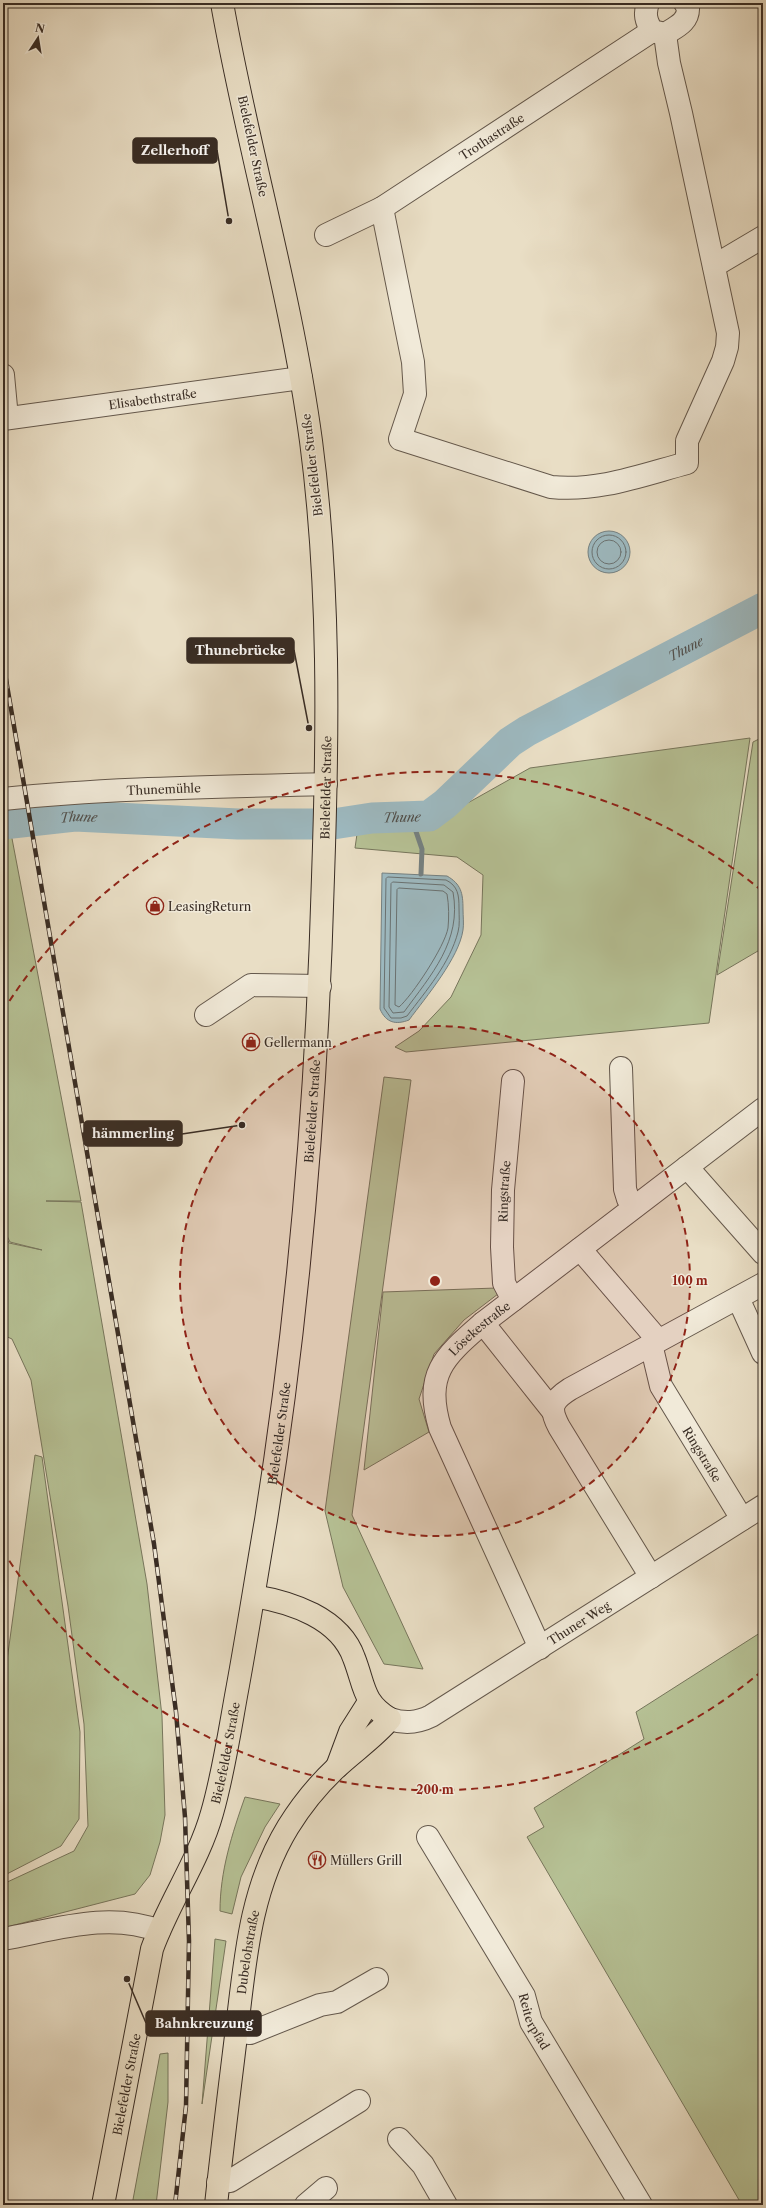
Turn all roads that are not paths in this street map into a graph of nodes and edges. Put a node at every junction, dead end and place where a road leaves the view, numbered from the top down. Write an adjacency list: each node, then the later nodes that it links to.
1 (222, 3): 10 (main road, Bielefelder Straße)
2 (648, 3): 4 (street)
3 (689, 4): 4 (street, Trothastraße)
4 (658, 32): 5 (street, Trothastraße); 8 (street)
5 (382, 208): 6 (street, Trothastraße); 8 (street)
6 (326, 235)
7 (763, 237): 8 (street)
8 (714, 266)
9 (3, 375): 11 (street)
10 (301, 378): 11 (street, Elisabethstraße); 12 (main road, Bielefelder Straße)
11 (5, 418)
12 (326, 795): 13 (street, Thunemühle); 14 (main road, Bielefelder Straße)
13 (3, 799)
14 (320, 986): 15 (street); 33 (main road, Bielefelder Straße)
15 (206, 1015)
16 (621, 1068): 20 (street)
17 (513, 1081): 25 (street, Ringstraße)
18 (763, 1109): 19 (street, Lösekestraße)
19 (687, 1167): 20 (street, Lösekestraße); 22 (street)
20 (634, 1207): 21 (street, Lösekestraße)
21 (580, 1249): 25 (street, Lösekestraße); 27 (street, Ringstraße)
22 (763, 1253)
23 (763, 1284): 24 (street)
24 (738, 1298): 27 (street); 28 (street)
25 (513, 1300): 26 (street, Lösekestraße)
26 (484, 1323): 29 (street); 34 (street, Lösekestraße)
27 (654, 1342): 29 (street); 31 (street, Ringstraße)
28 (763, 1353)
29 (552, 1410): 32 (street)
30 (763, 1506): 31 (street, Thuner Weg)
31 (742, 1519): 32 (street, Thuner Weg)
32 (651, 1577): 34 (street, Thuner Weg)
33 (254, 1596): 35 (main road); 39 (main road, Bielefelder Straße)
34 (540, 1648): 36 (street, Thuner Weg)
35 (369, 1702): 36 (main road); 37 (main road, Dubelohstraße)
36 (390, 1719): 37 (main road, Dubelohstraße)
37 (336, 1768): 42 (main road, Dubelohstraße)
38 (428, 1837): 51 (street, Reiterpfad)
39 (159, 1931): 40 (street); 47 (main road, Bielefelder Straße)
40 (3, 1939)
41 (377, 1979): 42 (street)
42 (236, 2031): 45 (main road, Dubelohstraße)
43 (359, 2101): 45 (street)
44 (399, 2139): 50 (street)
45 (218, 2182): 48 (main road, Dubelohstraße)
46 (326, 2188): 49 (street)
47 (103, 2205)
48 (216, 2205)
49 (306, 2205)
50 (446, 2205)
51 (641, 2205)

